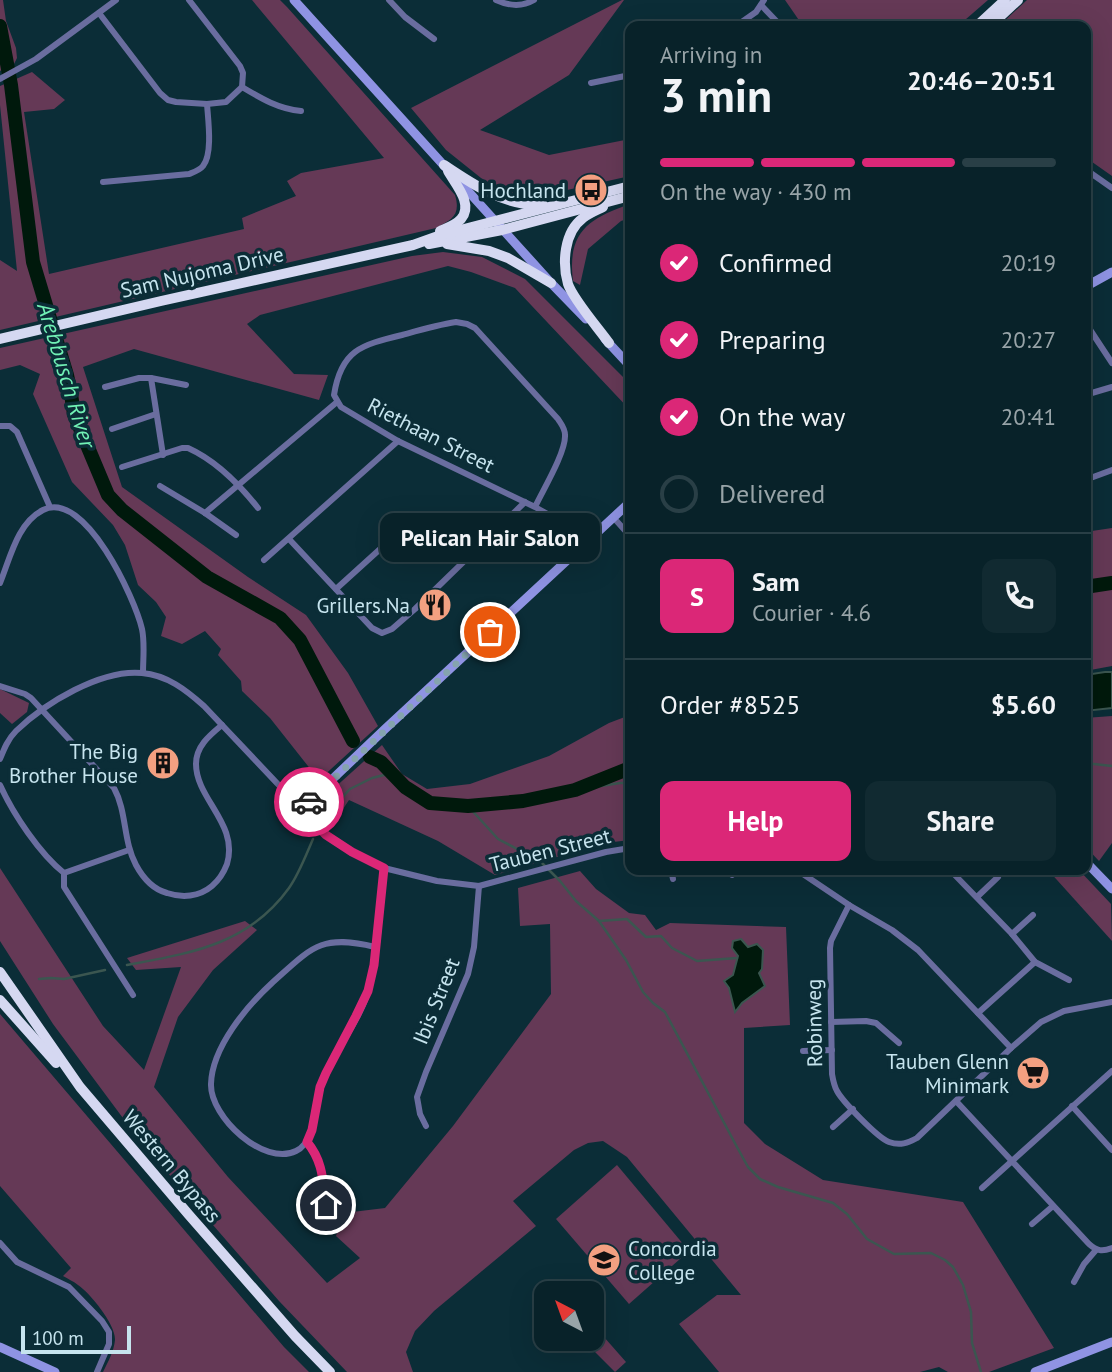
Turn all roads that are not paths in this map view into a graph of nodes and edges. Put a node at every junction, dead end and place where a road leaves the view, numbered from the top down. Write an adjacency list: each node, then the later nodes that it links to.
1 (116, 0): 10 (street)
2 (189, 0): 19 (street)
3 (293, 0): 22 (main road)
4 (390, 0): 15 (street)
5 (496, 0): 6 (street)
6 (534, 0)
7 (1005, 0): 13 (highway)
8 (1017, 0): 14 (highway)
9 (762, 3): 11 (street); 12 (street)
10 (99, 13): 17 (street); 20 (street)
11 (743, 21)
12 (777, 21)
13 (982, 21)
14 (995, 21)
15 (434, 39)
16 (625, 76): 18 (street)
17 (0, 79)
18 (591, 83)
19 (243, 87): 20 (street); 21 (street)
20 (207, 104): 24 (street)
21 (302, 111)
22 (444, 165): 29 (highway); 30 (main road); 32 (highway)
23 (1091, 174): 26 (street)
24 (103, 182)
25 (625, 187): 29 (highway, Sam Nujoma Drive)
26 (1112, 188)
27 (625, 197): 28 (highway, Sam Nujoma Drive)
28 (618, 199): 30 (highway, Sam Nujoma Drive); 38 (highway)
29 (559, 204): 30 (highway, Sam Nujoma Drive)
30 (498, 226): 31 (highway, Sam Nujoma Drive); 32 (highway, Sam Nujoma Drive); 34 (main road)
31 (442, 243): 32 (highway, Sam Nujoma Drive); 34 (highway)
32 (413, 245): 37 (highway, Sam Nujoma Drive)
33 (1112, 272): 35 (main road)
34 (551, 283): 38 (main road)
35 (1091, 284)
36 (1091, 330): 40 (street)
37 (0, 339)
38 (609, 343): 39 (main road)
39 (625, 361)
40 (1112, 363)
41 (151, 378): 42 (street); 43 (street); 47 (street)
42 (186, 385)
43 (105, 387)
44 (1112, 387): 45 (street)
45 (1091, 393)
46 (337, 402): 50 (street, Riethaan Street); 55 (street); 60 (street, Riethaan Street)
47 (156, 414): 49 (street); 51 (street)
48 (0, 426): 59 (street)
49 (112, 429)
50 (398, 440): 57 (street, Riethaan Street); 68 (street)
51 (163, 455): 52 (street); 55 (street)
52 (122, 467)
53 (1112, 470): 54 (street)
54 (1091, 478)
55 (240, 485): 61 (street); 62 (street)
56 (160, 486): 62 (street)
57 (525, 502): 60 (street, Riethaan Street); 71 (street)
58 (625, 506): 63 (main road)
59 (50, 507): 70 (street); 72 (street)
60 (535, 507): 67 (street, Riethaan Street)
61 (258, 508)
62 (205, 513): 66 (street)
63 (613, 517): 64 (street); 67 (main road)
64 (625, 530)
65 (400, 531): 71 (street)
66 (236, 535)
67 (590, 538): 78 (main road)
68 (289, 539): 69 (street); 71 (street)
69 (264, 560)
70 (0, 583)
71 (336, 589)
72 (143, 673): 74 (street, Tauben Street); 75 (street, Tauben Street)
73 (0, 686): 74 (street)
74 (41, 710): 76 (street, Tauben Street); 80 (street)
75 (222, 725): 78 (street, Tauben Street); 80 (street)
76 (0, 759)
77 (0, 785): 83 (street)
78 (301, 810): 82 (street, Tauben Street)
79 (625, 849): 89 (street, Tauben Street)
80 (130, 850): 83 (street)
81 (1091, 867): 90 (main road)
82 (384, 868): 89 (street, Tauben Street); 95 (street)
83 (64, 873): 100 (street)
84 (672, 875): 88 (street)
85 (804, 875): 92 (street)
86 (955, 875): 91 (street)
87 (998, 877): 91 (street)
88 (673, 879)
89 (480, 886): 115 (street, Ibis Street)
90 (1112, 890)
91 (976, 897): 94 (street)
92 (849, 905): 103 (street); 105 (street, Robinweg)
93 (1033, 915): 94 (street)
94 (1012, 934): 96 (street)
95 (375, 947): 117 (street); 117 (street)
96 (1035, 962): 99 (street); 103 (street)
97 (0, 965): 104 (highway)
98 (0, 972): 104 (highway, Western Bypass)
99 (1069, 980)
100 (133, 995)
101 (0, 1000): 111 (highway)
102 (1112, 1002): 107 (street, Robinweg)
103 (978, 1013): 107 (street)
104 (29, 1015): 111 (highway, Western Bypass)
105 (831, 1022): 106 (street); 108 (street, Robinweg)
106 (899, 1043)
107 (1011, 1048): 112 (street, Robinweg)
108 (832, 1050): 109 (street); 114 (street, Robinweg)
109 (803, 1051)
110 (1112, 1071): 113 (street)
111 (80, 1087): 132 (highway, Western Bypass)
112 (956, 1101): 114 (street, Robinweg); 119 (street)
113 (1072, 1106): 118 (street); 119 (street)
114 (853, 1109): 116 (street)
115 (426, 1126)
116 (833, 1127)
117 (307, 1142): 122 (street)
118 (1112, 1150)
119 (1011, 1161): 120 (street); 121 (street)
120 (982, 1188)
121 (1052, 1206): 123 (street); 126 (street)
122 (328, 1222)
123 (1032, 1224)
124 (0, 1243): 131 (street)
125 (1112, 1248): 126 (street)
126 (1096, 1250): 127 (street)
127 (1074, 1282)
128 (1112, 1342): 133 (main road)
129 (0, 1347): 130 (main road)
130 (55, 1372)
131 (97, 1372)
132 (330, 1372)
133 (1035, 1372)

